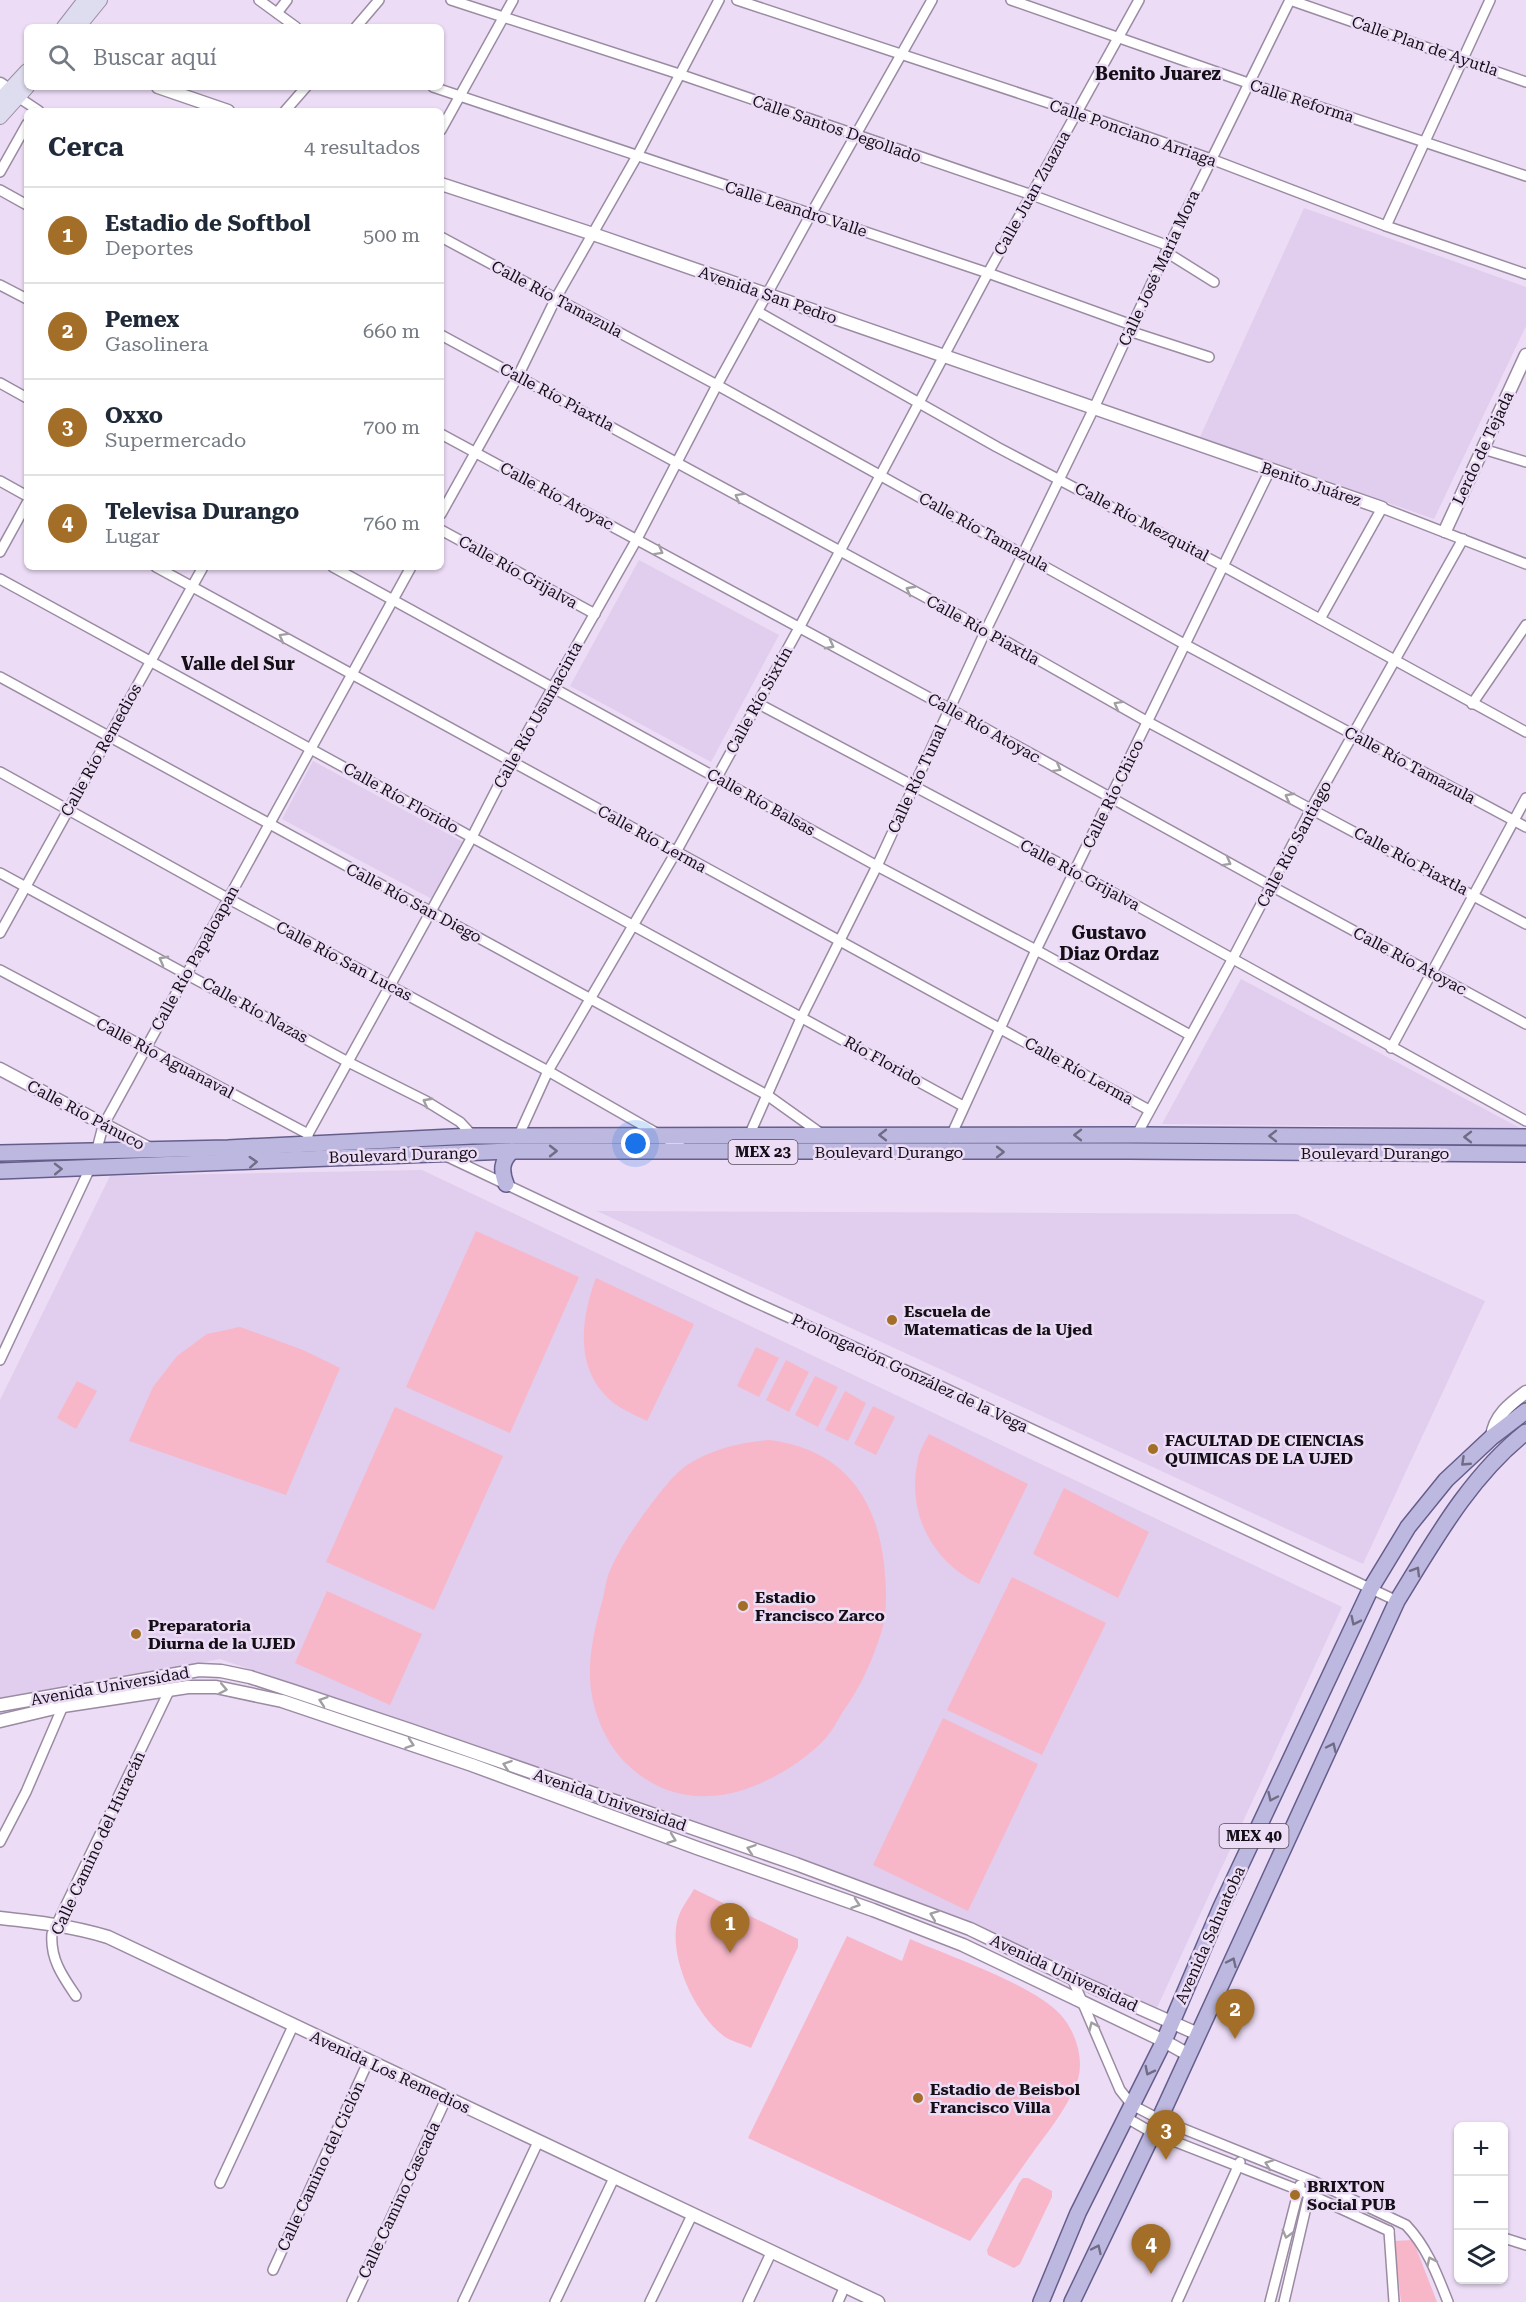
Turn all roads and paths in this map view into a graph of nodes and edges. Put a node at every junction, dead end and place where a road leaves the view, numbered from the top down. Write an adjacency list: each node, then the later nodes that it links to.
1 (100, 0): 14 (main road)
2 (259, 0): 15 (street)
3 (286, 0): 15 (street)
4 (379, 0): 20 (street)
5 (450, 0): 16 (street, Calle Santos Degollado)
6 (513, 0): 16 (street)
7 (719, 0): 25 (street)
8 (737, 0): 22 (street, Calle Ponciano Arriaga)
9 (933, 0): 22 (street, Calle Río Usumacinta)
10 (1011, 0): 21 (street, Calle Reforma)
11 (1139, 0): 21 (street, Calle Juan Zuazua)
12 (1290, 0): 23 (street, Calle Plan de Ayutla); 27 (street, Calle José María Mora)
13 (1490, 0): 23 (street)
14 (81, 6): 17 (main road); 18 (main road)
15 (277, 13): 19 (street)
16 (504, 17): 25 (street, Calle Santos Degollado); 32 (street)
17 (66, 24)
18 (78, 24)
19 (293, 24)
20 (359, 24)
21 (1118, 37): 27 (street, Calle Reforma); 36 (street, Calle Juan Zuazua)
22 (901, 56): 36 (street, Calle Ponciano Arriaga); 40 (street, Calle Río Usumacinta)
23 (1462, 58): 26 (street, Calle Plan de Ayutla); 41 (street)
24 (24, 74): 31 (main road)
25 (679, 74): 40 (street, Calle Santos Degollado); 42 (street)
26 (1526, 82)
27 (1248, 83): 41 (street, Calle Reforma); 43 (street, Calle José María Mora)
28 (166, 90): 33 (street)
29 (303, 90): 35 (street)
30 (441, 90): 32 (street, Calle Leandro Valle)
31 (11, 92): 34 (street); 37 (main road)
32 (459, 97): 38 (street); 42 (street, Calle Leandro Valle)
33 (211, 107)
34 (33, 108)
35 (288, 108)
36 (1076, 112): 43 (street, Calle Ponciano Arriaga); 48 (street, Calle Juan Zuazua)
37 (0, 117)
38 (444, 124)
39 (24, 129): 44 (street)
40 (855, 136): 48 (street, Calle Santos Degollado); 50 (street, Calle Río Usumacinta)
41 (1425, 142): 45 (street, Calle Reforma); 51 (street)
42 (637, 156): 50 (street, Calle Leandro Valle); 52 (street)
43 (1211, 159): 51 (street, Calle Ponciano Arriaga); 54 (street, Calle José María Mora)
44 (0, 172)
45 (1526, 176)
46 (444, 185): 52 (street, Avenida San Pedro)
47 (0, 190): 49 (street)
48 (1032, 195): 54 (street, Calle Santos Degollado); 55 (street, Calle Juan Zuazua)
49 (24, 203)
50 (811, 214): 55 (street, Calle Leandro Valle); 59 (street, Calle Río Usumacinta)
51 (1386, 226): 56 (street, Calle Ponciano Arriaga)
52 (593, 234): 59 (street, Avenida San Pedro); 61 (street)
53 (444, 239): 61 (street, Calle Río Tamazula)
54 (1168, 249): 57 (street, Calle Santos Degollado); 63 (street, Calle José María Mora)
55 (988, 273): 63 (street, Calle Leandro Valle); 65 (street, Calle Juan Zuazua)
56 (1526, 274)
57 (1214, 282)
58 (0, 285): 60 (street)
59 (768, 296): 62 (street, Calle Río Usumacinta); 65 (street, Avenida San Pedro)
60 (24, 297)
61 (556, 298): 68 (street); 70 (street, Calle Río Tamazula)
62 (758, 312): 70 (street, Calle Río Usumacinta); 72 (street, Calle Río Mezquital)
63 (1130, 328): 66 (street, Calle Leandro Valle); 73 (street, Calle José María Mora)
64 (444, 337): 68 (street, Calle Río Piaxtla)
65 (944, 356): 72 (street, Calle Río Sixtín); 73 (street, Avenida San Pedro)
66 (1209, 357)
67 (1524, 362): 75 (street, Lerdo de Tejada)
68 (518, 376): 76 (street); 77 (street, Calle Río Piaxtla)
69 (0, 383): 71 (street)
70 (717, 385): 77 (street, Calle Río Usumacinta); 80 (street, Calle Río Tamazula)
71 (24, 396)
72 (919, 404): 80 (street, Calle Río Sixtín); 81 (street, Calle Río Mezquital)
73 (1095, 408): 79 (street, Benito Juárez); 81 (street, Calle Río Tunal)
74 (444, 436): 76 (street, Calle Río Atoyac)
75 (1483, 449): 78 (street); 87 (street, Lerdo de Tejada)
76 (476, 453): 86 (street); 89 (street, Calle Río Atoyac)
77 (676, 462): 89 (street, Calle Río Usumacinta); 91 (street, Calle Río Piaxtla, one-way to 77)
78 (1526, 462)
79 (1270, 470): 85 (street, Benito Juárez); 95 (street, Calle Río Chico)
80 (879, 475): 91 (street, Calle Río Sixtín); 93 (street, Calle Río Tamazula)
81 (1060, 479): 93 (street, Calle Río Tunal); 95 (street, Calle Río Mezquital)
82 (0, 481): 83 (street)
83 (24, 494)
84 (24, 508): 92 (street)
85 (1382, 508): 87 (street, Benito Juárez); 104 (street)
86 (444, 509)
87 (1445, 531): 90 (street, Benito Juárez)
88 (444, 532): 103 (street, Calle Río Grijalva)
89 (637, 539): 103 (street, Calle Río Usumacinta); 106 (street, Calle Río Atoyac, one-way to 106)
90 (1463, 539): 94 (street, Benito Juárez); 110 (street, Calle Río Santiago)
91 (838, 551): 106 (street, Calle Río Sixtín); 107 (street, Calle Río Piaxtla, one-way to 91)
92 (0, 552)
93 (1023, 553): 107 (street, Calle Río Tunal); 108 (street, Calle Río Tamazula)
94 (1526, 564)
95 (1223, 566): 104 (street, Calle Río Mezquital); 108 (street, Calle Río Chico)
96 (161, 570): 101 (street, Calle Río Lerma)
97 (201, 570): 101 (street, Calle Río Remedios)
98 (339, 570): 102 (street, Calle Río Balsas)
99 (409, 570): 102 (street, Calle Río Papaloapan)
100 (0, 579): 109 (street, Calle Río Florido)
101 (192, 587): 109 (street, Calle Río Remedios); 111 (street, Calle Río Lerma, one-way to 101)
102 (393, 599): 111 (street, Calle Río Papaloapan); 113 (street, Calle Río Balsas)
103 (595, 614): 113 (street, Calle Río Usumacinta)
104 (1320, 619): 110 (street, Calle Río Mezquital)
105 (1526, 625): 115 (street)
106 (799, 628): 114 (street, Calle Río Sixtín); 116 (street, Calle Río Atoyac, one-way to 116)
107 (986, 630): 116 (street, Calle Río Tunal); 117 (street, Calle Río Piaxtla, one-way to 107)
108 (1186, 645): 117 (street, Calle Río Chico); 119 (street, Calle Río Tamazula)
109 (150, 660): 120 (street, Calle Río Remedios); 121 (street, Calle Río Florido)
110 (1394, 661): 115 (street, Calle Río Mezquital); 119 (street, Calle Río Santiago)
111 (353, 675): 121 (street, Calle Río Papaloapan); 122 (street, Calle Río Lerma)
112 (0, 677): 120 (street, Calle Río San Diego)
113 (553, 687): 122 (street, Calle Río Usumacinta); 124 (street, Calle Río Balsas)
114 (757, 703): 124 (street, Calle Río Sixtín); 125 (street, Calle Río Grijalva)
115 (1472, 704): 118 (street, Calle Río Mezquital)
116 (950, 709): 125 (street, Calle Río Tunal); 126 (street, Calle Río Atoyac, one-way to 126)
117 (1148, 722): 126 (street, Calle Río Chico); 129 (street, Calle Río Piaxtla, one-way to 117)
118 (1526, 732)
119 (1353, 734): 129 (street, Calle Río Santiago); 130 (street, Calle Río Tamazula)
120 (110, 737): 128 (street, Calle Río Remedios); 131 (street, Calle Río San Diego)
121 (312, 749): 131 (street, Calle Río Papaloapan); 133 (street, Calle Río Florido)
122 (511, 761): 133 (street, Calle Río Usumacinta); 134 (street, Calle Río Lerma)
123 (0, 772): 128 (street, Calle Río San Lucas)
124 (716, 777): 134 (street, Calle Río Sixtín); 135 (street, Calle Río Balsas)
125 (913, 787): 135 (street, Calle Río Tunal); 136 (street, Calle Río Grijalva)
126 (1112, 798): 136 (street, Calle Río Chico); 138 (street, Calle Río Atoyac, one-way to 138)
127 (1526, 798): 130 (street)
128 (69, 809): 139 (street, Calle Río Remedios); 141 (street, Calle Río San Lucas)
129 (1311, 809): 138 (street, Calle Río Santiago); 140 (street, Calle Río Piaxtla)
130 (1513, 820): 132 (street, Calle Río Tamazula); 140 (street)
131 (269, 825): 141 (street, Calle Río Papaloapan); 142 (street, Calle Río San Diego)
132 (1526, 827)
133 (472, 837): 142 (street, Calle Río Usumacinta); 144 (street, Calle Río Florido)
134 (676, 852): 144 (street, Calle Río Sixtín); 146 (street, Calle Río Lerma)
135 (877, 866): 146 (street, Calle Río Tunal); 147 (street, Calle Río Balsas)
136 (1074, 871): 147 (street, Calle Río Chico); 148 (street, Calle Río Grijalva)
137 (0, 873): 139 (street, Calle Río Nazas)
138 (1271, 886): 148 (street, Calle Río Santiago); 151 (street, Calle Río Atoyac)
139 (26, 888): 145 (street, Calle Río Remedios); 150 (street, Calle Río Nazas, one-way to 139)
140 (1473, 894): 143 (street, Calle Río Piaxtla); 151 (street)
141 (228, 899): 150 (street, Calle Río Papaloapan); 152 (street, Calle Río San Lucas)
142 (431, 912): 152 (street, Calle Río Usumacinta); 153 (street, Calle Río San Diego)
143 (1526, 924)
144 (632, 925): 153 (street, Calle Río Sixtín); 154 (street, Calle Río Florido)
145 (0, 933)
146 (840, 941): 154 (street, Calle Río Tunal); 156 (street, Calle Río Lerma)
147 (1036, 950): 156 (street, Calle Río Chico); 157 (street, Calle Río Balsas)
148 (1232, 960): 157 (street, Calle Río Santiago); 159 (street, Calle Río Grijalva)
149 (0, 970): 158 (street, Calle Río Aguanaval)
150 (188, 973): 158 (street, Calle Río Papaloapan); 160 (street, Calle Río Nazas)
151 (1432, 973): 155 (street, Calle Río Atoyac); 159 (street)
152 (390, 986): 160 (street, Calle Río Usumacinta); 162 (street, Calle Río San Lucas)
153 (590, 999): 162 (street, Calle Río Sixtín); 163 (street, Calle Río San Diego)
154 (802, 1016): 163 (street, Calle Río Tunal); 164 (street, Río Florido)
155 (1526, 1024)
156 (999, 1026): 164 (street, Calle Río Chico); 165 (street, Calle Río Lerma)
157 (1190, 1035): 165 (street, Calle Río Santiago)
158 (145, 1047): 167 (street, Calle Río Papaloapan); 177 (street, Calle Río Aguanaval)
159 (1391, 1048): 166 (street, Calle Río Grijalva)
160 (348, 1062): 173 (street, Calle Río Nazas, one-way to 160); 177 (street, Calle Río Usumacinta)
161 (0, 1070): 167 (street, Calle Río Pánuco)
162 (548, 1071): 168 (street, Calle Río San Lucas); 174 (street, Calle Río Sixtín)
163 (767, 1095): 169 (street, Calle Río San Diego); 172 (street, Calle Río Tunal)
164 (963, 1107): 170 (street, Calle Río Chico)
165 (1149, 1110): 171 (street, Calle Río Santiago)
166 (1526, 1121)
167 (103, 1126): 178 (street, Calle Río Pánuco); 179 (street, Calle Río Papaloapan)
168 (663, 1135): 172 (main road, Boulevard Durango / MEX 23); 174 (main road, Boulevard Durango / MEX 23); 181 (street, Calle Río San Lucas)
169 (824, 1135): 170 (main road, Boulevard Durango / MEX 23, one-way to 169); 172 (main road, Boulevard Durango / MEX 23)
170 (951, 1135): 171 (main road, Boulevard Durango / MEX 23, one-way to 170); 186 (street, Calle Río Chico)
171 (1137, 1135): 175 (main road, Boulevard Durango / MEX 23, one-way to 171); 182 (street, Calle Río Santiago)
172 (748, 1136): 183 (street, Calle Río Tunal)
173 (473, 1137): 174 (main road, Boulevard Durango / MEX 23); 176 (main road, Boulevard Durango / MEX 23)
174 (518, 1137)
175 (1526, 1137)
176 (428, 1139): 177 (main road, Boulevard Durango / MEX 23); 185 (street, Prolongación González de la Vega)
177 (308, 1145): 178 (main road, Boulevard Durango / MEX 23); 185 (main road, Boulevard Durango / MEX 23); 188 (main road, Boulevard Durango / MEX 23, one-way to 177)
178 (151, 1149): 179 (main road, Boulevard Durango / MEX 23); 188 (street, Calle Río Pánuco)
179 (98, 1151): 184 (main road, Boulevard Durango / MEX 23); 189 (street, Calle Río Papaloapan)
180 (512, 1151): 181 (main road, Boulevard Durango / MEX 23, one-way to 181); 185 (main road, Boulevard Durango / MEX 23); 191 (main road)
181 (688, 1151): 183 (main road, Boulevard Durango / MEX 23)
182 (1129, 1151): 186 (main road, Boulevard Durango / MEX 23, one-way to 182); 187 (main road, Boulevard Durango / MEX 23)
183 (742, 1152): 186 (main road, Boulevard Durango / MEX 23)
184 (0, 1153)
185 (440, 1153): 191 (street, Prolongación González de la Vega)
186 (944, 1153)
187 (1526, 1154)
188 (168, 1165): 189 (main road, Boulevard Durango / MEX 23)
189 (90, 1169): 190 (main road, Boulevard Durango / MEX 23, one-way to 189); 192 (street, Calle Río Papaloapan)
190 (0, 1171)
191 (506, 1184): 197 (street, Prolongación González de la Vega)
192 (0, 1360)
193 (1526, 1392): 195 (street)
194 (1526, 1410): 195 (main road, Avenida Sahuatoba / MEX 40)
195 (1492, 1437): 197 (main road, Avenida Sahuatoba / MEX 40, one-way to 197)
196 (1523, 1437): 198 (main road, Avenida Sahuatoba / MEX 40, one-way to 196)
197 (1371, 1588): 198 (street, Prolongación González de la Vega); 213 (main road, Avenida Sahuatoba / MEX 40, one-way to 213)
198 (1397, 1601): 215 (main road, Avenida Sahuatoba / MEX 40, one-way to 198)
199 (170, 1689): 201 (street, Avenida Universidad); 205 (street, Avenida Universidad, one-way to 205); 207 (street, Calle Camino del Huracán)
200 (0, 1705): 203 (street, Avenida Universidad, one-way to 200)
201 (63, 1706): 202 (street, Avenida Universidad); 204 (street)
202 (0, 1721)
203 (703, 1833): 205 (street); 208 (street, Avenida Universidad, one-way to 203)
204 (0, 1842)
205 (697, 1848): 209 (street, Avenida Universidad, one-way to 209)
206 (0, 1918): 207 (street, Avenida Los Remedios)
207 (57, 1924): 211 (street, Calle Camino del Huracán); 214 (street, Avenida Los Remedios)
208 (970, 1929): 209 (street); 210 (street, Avenida Universidad)
209 (963, 1945): 212 (street, Avenida Universidad)
210 (1072, 1978): 212 (street); 213 (street, Avenida Universidad)
211 (76, 1996)
212 (1082, 2001): 216 (street, Avenida Universidad); 220 (street, one-way to 212)
213 (1172, 2022): 215 (street, Avenida Universidad); 216 (main road, Avenida Sahuatoba / MEX 40)
214 (293, 2026): 218 (street, Avenida Los Remedios); 228 (street)
215 (1198, 2034): 217 (main road, Avenida Sahuatoba / MEX 40)
216 (1164, 2041): 217 (street, Avenida Universidad); 220 (main road, Avenida Sahuatoba / MEX 40, one-way to 220)
217 (1189, 2055): 221 (main road, Avenida Sahuatoba / MEX 40)
218 (368, 2062): 219 (street, Avenida Los Remedios); 237 (street, Calle Camino del Ciclón)
219 (446, 2099): 222 (street, Avenida Los Remedios); 239 (street, Calle Camino Cascada)
220 (1129, 2111): 221 (street); 221 (street); 246 (main road, Avenida Sahuatoba / MEX 40)
221 (1156, 2126): 223 (street); 224 (street); 247 (main road, Avenida Sahuatoba / MEX 40, one-way to 221)
222 (538, 2142): 226 (street, Avenida Los Remedios); 240 (street)
223 (1243, 2154): 224 (street); 225 (street, one-way to 223)
224 (1237, 2166): 229 (street); 248 (street)
225 (1303, 2177): 227 (street); 229 (street)
226 (614, 2178): 231 (street, Avenida Los Remedios); 241 (street)
227 (1313, 2181): 230 (street); 232 (street)
228 (220, 2182)
229 (1299, 2190): 230 (street); 249 (street, one-way to 249)
230 (1309, 2194): 233 (street); 250 (street)
231 (692, 2215): 236 (street, Avenida Los Remedios); 242 (street)
232 (1400, 2222): 233 (street); 252 (street, one-way to 232)
233 (1389, 2231): 251 (street)
234 (1508, 2240): 235 (street)
235 (1526, 2245)
236 (771, 2253): 238 (street, Avenida Los Remedios); 243 (street)
237 (273, 2270)
238 (845, 2286): 244 (street); 245 (street, Avenida Los Remedios)
239 (352, 2302)
240 (463, 2302)
241 (555, 2302)
242 (650, 2302)
243 (748, 2302)
244 (838, 2302)
245 (878, 2302)
246 (1041, 2302)
247 (1072, 2302)
248 (1177, 2302)
249 (1270, 2302)
250 (1284, 2302)
251 (1394, 2302)
252 (1448, 2302)

